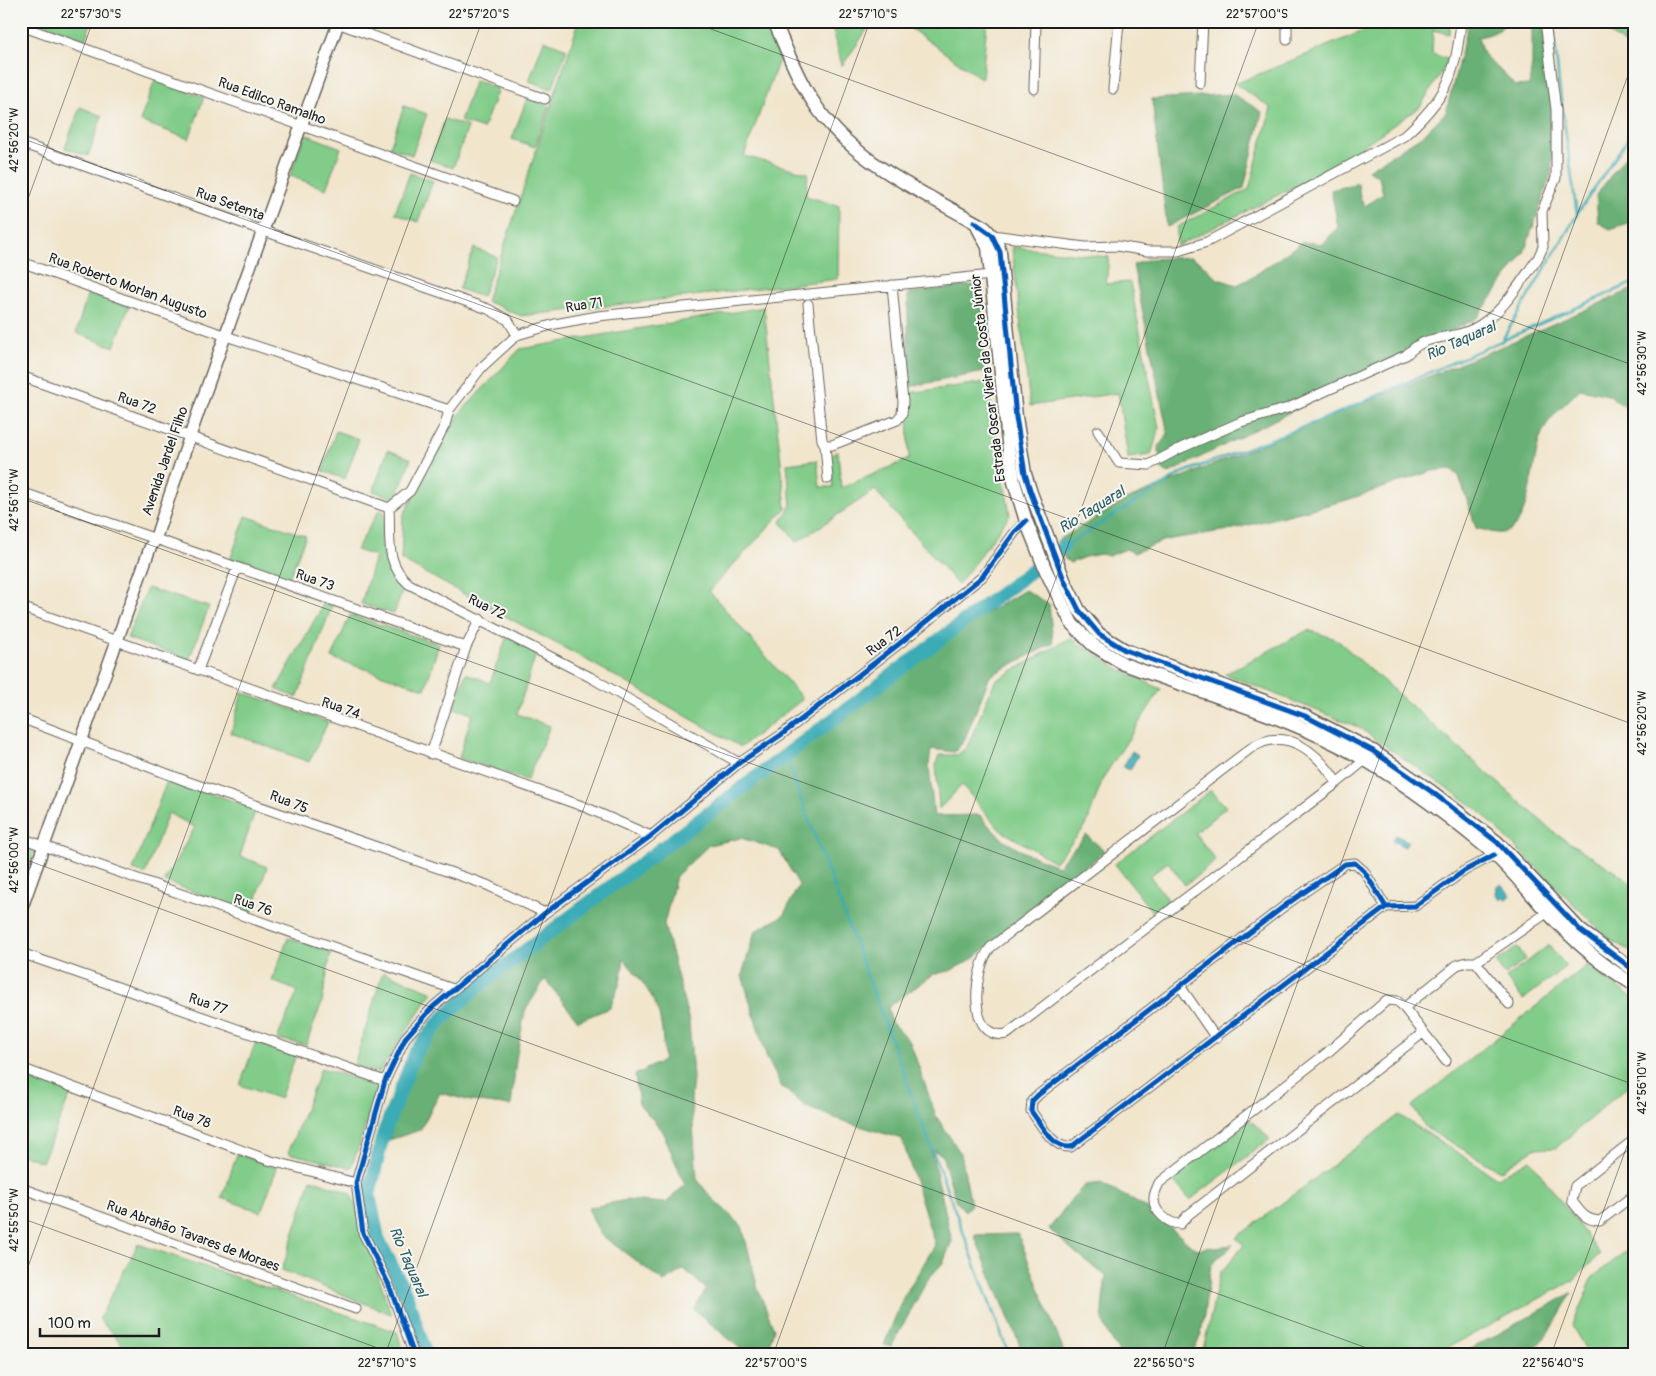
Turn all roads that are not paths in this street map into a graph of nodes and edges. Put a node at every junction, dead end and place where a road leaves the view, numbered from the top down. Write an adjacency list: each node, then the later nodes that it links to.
1 (774, 21): 18 (main road)
2 (1036, 21): 13 (street)
3 (1119, 21): 12 (street)
4 (1203, 21): 11 (street)
5 (1287, 21): 10 (street)
6 (1461, 21): 20 (street)
7 (1545, 21): 29 (street)
8 (336, 22): 14 (street); 15 (main road, Avenida Jardel Filho)
9 (21, 26): 15 (street, Rua Edilco Ramalho)
10 (1287, 40)
11 (1200, 83)
12 (1113, 89)
13 (1034, 90)
14 (546, 99)
15 (302, 126): 17 (street, Rua Edilco Ramalho); 19 (main road, Avenida Jardel Filho)
16 (21, 143): 19 (street, Rua Setenta)
17 (513, 201)
18 (974, 222): 20 (main road); 22 (main road, Estrada Oscar Vieira da Costa Júnior)
19 (264, 231): 25 (street, Rua Setenta); 26 (main road, Avenida Jardel Filho)
20 (992, 234): 59 (main road, Estrada Oscar Vieira da Costa Júnior)
21 (21, 262): 26 (street, Rua Roberto Morlan Augusto)
22 (991, 275): 23 (street, Rua 71); 35 (main road, Estrada Oscar Vieira da Costa Júnior)
23 (892, 285): 25 (street, Rua 71); 31 (street)
24 (808, 304): 31 (street)
25 (517, 335): 28 (street, Rua 71)
26 (226, 336): 28 (street); 30 (main road, Avenida Jardel Filho)
27 (21, 376): 30 (street, Rua 72)
28 (449, 410): 34 (street, Rua 71)
29 (1098, 431)
30 (188, 436): 34 (street, Rua 72); 36 (main road, Avenida Jardel Filho)
31 (825, 444): 32 (street)
32 (828, 478)
33 (21, 492): 36 (street, Rua 73)
34 (389, 508): 39 (street, Rua 72)
35 (1026, 521): 46 (main road, Estrada Oscar Vieira da Costa Júnior); 47 (street, Rua 72)
36 (155, 540): 37 (street, Rua 73); 40 (main road, Avenida Jardel Filho)
37 (237, 568): 41 (street, Rua 73); 42 (street)
38 (21, 607): 40 (street, Rua 74)
39 (480, 619): 41 (street); 47 (street, Rua 72)
40 (116, 641): 42 (street, Rua 74); 44 (main road, Avenida Jardel Filho)
41 (466, 647): 45 (street)
42 (198, 670): 45 (street, Rua 74)
43 (21, 718): 44 (street, Rua 75)
44 (80, 739): 51 (main road, Avenida Jardel Filho); 56 (street, Rua 75)
45 (430, 754): 49 (street, Rua 74)
46 (1365, 760): 48 (street); 52 (main road, Estrada Oscar Vieira da Costa Júnior)
47 (739, 763): 49 (street)
48 (1337, 783): 48 (street)
49 (651, 836): 56 (street)
50 (21, 838): 51 (street, Rua 76)
51 (44, 846): 54 (main road, Avenida Jardel Filho); 62 (street, Rua 76)
52 (1494, 855): 53 (street); 55 (main road, Estrada Oscar Vieira da Costa Júnior)
53 (1386, 906): 61 (street); 66 (street)
54 (21, 910)
55 (1548, 912): 58 (street); 60 (main road, Estrada Oscar Vieira da Costa Júnior)
56 (545, 913): 62 (street)
57 (21, 953): 69 (street, Rua 77)
58 (1476, 962): 63 (street); 64 (street)
59 (1635, 971)
60 (1635, 985)
61 (1180, 986): 66 (street); 66 (street)
62 (453, 990): 69 (street)
63 (1509, 1004)
64 (1404, 1007): 65 (street); 65 (street)
65 (1423, 1033): 67 (street)
66 (1216, 1038)
67 (1446, 1061)
68 (21, 1068): 71 (street, Rua 78)
69 (385, 1081): 71 (street)
70 (1635, 1139): 73 (street)
71 (356, 1184): 75 (street)
72 (21, 1188): 74 (street, Rua Abrahão Tavares de Moraes)
73 (1635, 1194)
74 (356, 1309)
75 (414, 1355)

